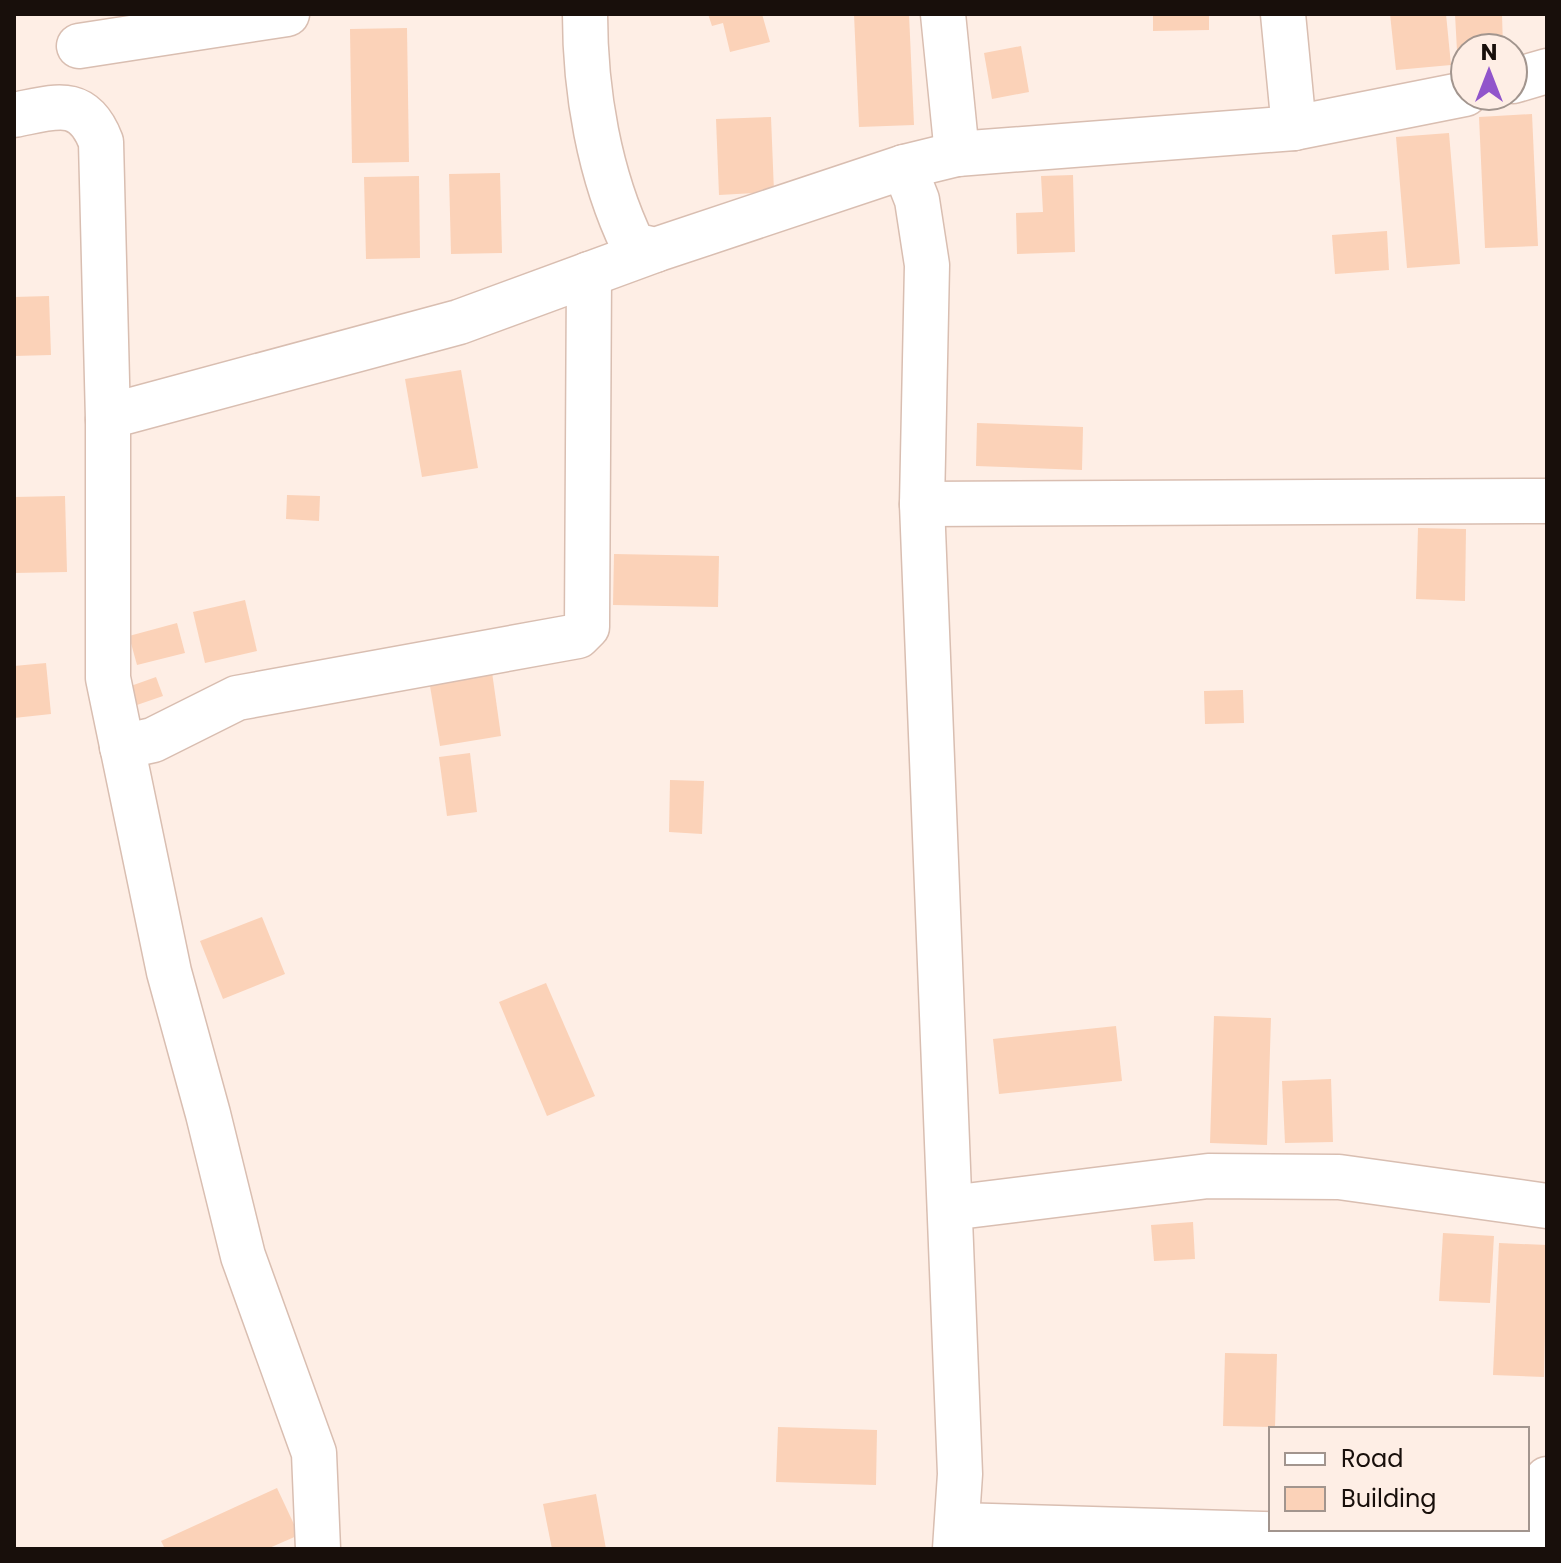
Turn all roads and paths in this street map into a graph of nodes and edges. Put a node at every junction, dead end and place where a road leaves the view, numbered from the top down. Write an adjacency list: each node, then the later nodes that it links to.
1 (287, 14): 5 (street)
2 (585, 14): 12 (street)
3 (943, 14): 10 (street)
4 (1283, 14): 9 (street)
5 (80, 30): 7 (street)
6 (1449, 97): 9 (street)
7 (76, 110): 8 (street); 14 (street)
8 (14, 115)
9 (1294, 128): 10 (street)
10 (957, 154): 11 (street)
11 (904, 167): 12 (street); 16 (street)
12 (655, 250): 13 (street)
13 (589, 274): 14 (street); 17 (street)
14 (108, 420): 17 (street)
15 (1547, 501): 16 (street)
16 (922, 504): 19 (street)
17 (122, 747): 23 (street)
18 (1547, 1206): 19 (street)
19 (950, 1208): 21 (street)
20 (1547, 1479): 22 (street)
21 (956, 1537): 22 (street)
22 (1537, 1546)
23 (318, 1549)

